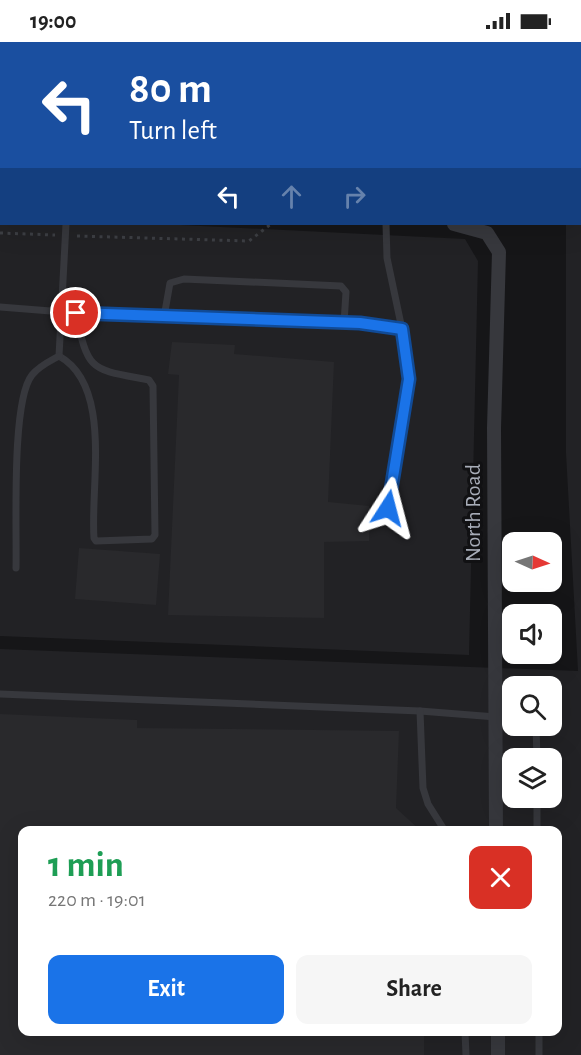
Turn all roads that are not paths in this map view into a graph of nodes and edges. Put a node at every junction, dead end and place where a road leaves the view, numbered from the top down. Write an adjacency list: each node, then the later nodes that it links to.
1 (66, 225): 5 (lane)
2 (386, 225): 9 (lane)
3 (458, 225): 15 (street, North Road)
4 (0, 307): 5 (lane)
5 (60, 312): 6 (lane); 10 (lane)
6 (76, 313): 7 (lane); 10 (lane)
7 (164, 316): 8 (lane); 8 (lane)
8 (344, 323): 9 (lane)
9 (402, 329): 11 (lane)
10 (59, 356): 12 (lane)
11 (388, 508)
12 (16, 568)
13 (0, 694): 14 (lane)
14 (420, 711): 15 (lane); 17 (lane)
15 (496, 717): 18 (street, North Road)
16 (537, 808): 19 (lane)
17 (443, 826)
18 (496, 826)
19 (537, 826)
20 (465, 1036): 23 (lane)
21 (498, 1036): 24 (street)
22 (539, 1036): 25 (lane)
23 (466, 1055)
24 (498, 1055)
25 (539, 1055)

